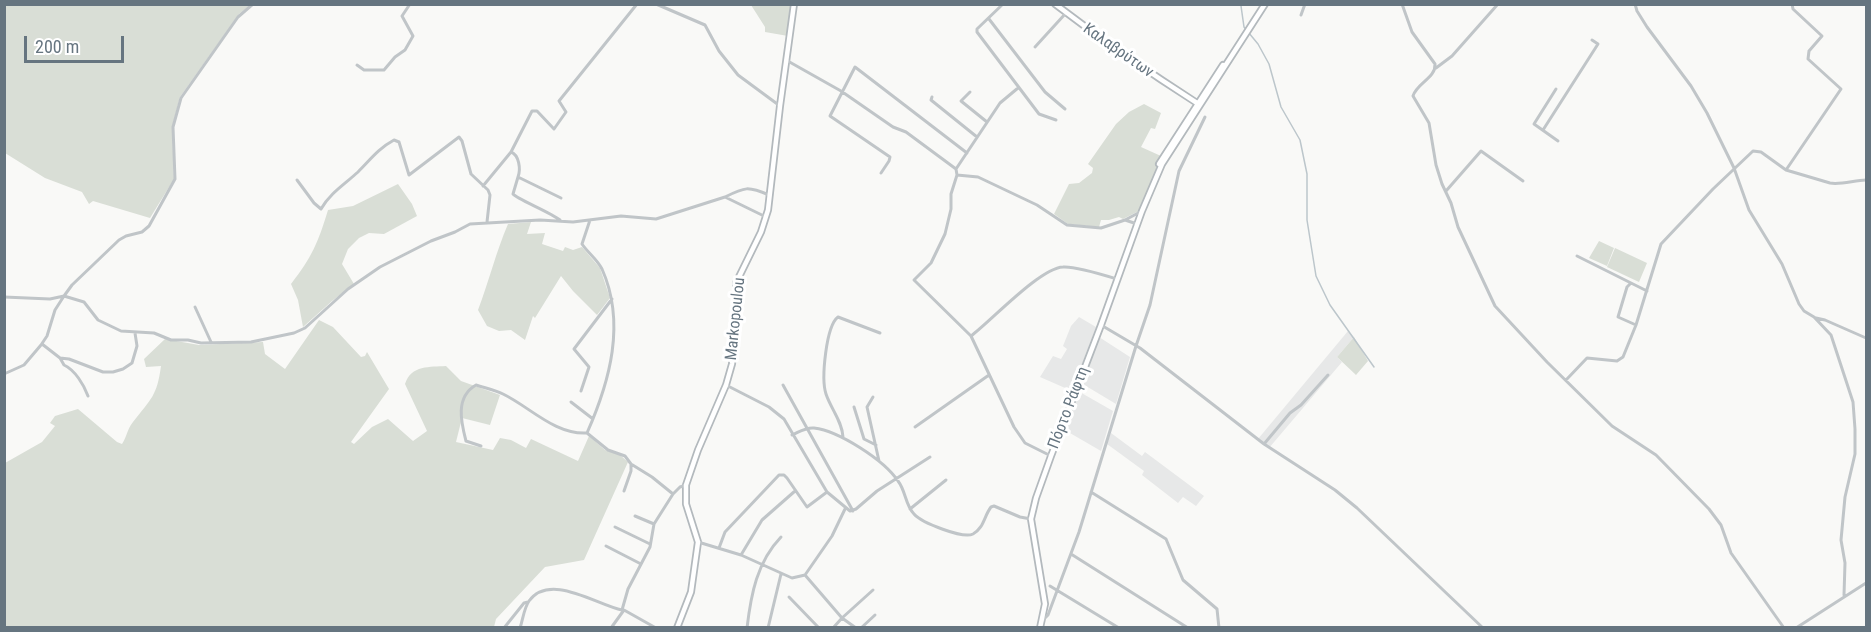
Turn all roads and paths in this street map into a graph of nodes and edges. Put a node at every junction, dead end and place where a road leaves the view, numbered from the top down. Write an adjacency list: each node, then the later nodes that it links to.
1 (253, 4): 65 (street)
2 (410, 4): 20 (street)
3 (637, 4): 38 (street)
4 (656, 4): 27 (street)
5 (794, 4): 19 (main road, Markopoulou)
6 (1003, 4): 16 (street)
7 (1055, 4): 14 (main road, Καλαβρύτων)
8 (1265, 4): 28 (main road, Πόρτο Ράφτη)
9 (1305, 4): 15 (street)
10 (1402, 4): 21 (street)
11 (1498, 4): 21 (street)
12 (1635, 4): 40 (street)
13 (1792, 4): 42 (street)
14 (1066, 13): 18 (street); 28 (main road, Καλαβρύτων)
15 (1301, 15)
16 (989, 19): 22 (street); 29 (street)
17 (1592, 40): 34 (street)
18 (1035, 47)
19 (786, 60): 24 (street); 27 (main road, Markopoulou)
20 (357, 64)
21 (1436, 68): 50 (street)
22 (1018, 88): 31 (street); 32 (street)
23 (1556, 89): 34 (street)
24 (841, 91): 39 (street); 41 (street); 43 (street)
25 (970, 92): 32 (street)
26 (936, 105): 35 (street)
27 (780, 106): 52 (main road, Markopoulou)
28 (1197, 106): 54 (main road, Πόρτο Ράφτη)
29 (1065, 109)
30 (1205, 117): 78 (street)
31 (1056, 120)
32 (987, 122): 33 (street)
33 (982, 130): 35 (street); 36 (street)
34 (1543, 130): 37 (street)
35 (972, 132): 36 (street)
36 (978, 137): 39 (street)
37 (1558, 141)
38 (511, 152): 45 (street); 49 (street)
39 (967, 153): 41 (street)
40 (1734, 168): 42 (street); 64 (street); 69 (street)
41 (956, 170): 44 (street)
42 (1786, 170): 47 (street)
43 (881, 173)
44 (957, 175): 57 (street); 74 (street)
45 (518, 177): 53 (street); 58 (street)
46 (297, 180): 49 (street)
47 (1866, 180)
48 (1523, 181): 50 (street)
49 (483, 186): 59 (street)
50 (1446, 192): 83 (street)
51 (725, 196): 52 (street); 55 (street); 56 (street)
52 (770, 196): 55 (main road, Markopoulou)
53 (561, 198)
54 (1142, 211): 57 (street); 60 (main road, Πόρτο Ράφτη)
55 (766, 217): 84 (main road, Markopoulou)
56 (590, 220): 58 (street); 67 (street)
57 (1125, 220): 60 (street)
58 (561, 221): 59 (street)
59 (487, 222): 76 (street)
60 (1137, 224): 62 (main road, Πόρτο Ράφτη)
61 (1577, 256): 63 (street)
62 (1117, 279): 70 (main road, Πόρτο Ράφτη); 74 (street)
63 (1632, 284): 64 (street); 71 (street)
64 (1647, 291): 71 (street)
65 (64, 296): 66 (street); 72 (street); 77 (street)
66 (4, 297)
67 (612, 299): 86 (street); 91 (street)
68 (195, 306): 76 (street)
69 (1814, 317): 75 (street); 134 (street)
70 (1101, 325): 78 (street); 100 (main road, Πόρτο Ράφτη)
71 (1636, 325): 83 (street)
72 (135, 333): 76 (street); 79 (street)
73 (880, 333): 96 (street)
74 (971, 336): 81 (street)
75 (1866, 338)
76 (211, 342)
77 (42, 344): 79 (street); 80 (street)
78 (1136, 346): 97 (street); 110 (street)
79 (60, 358): 87 (street)
80 (4, 374)
81 (988, 375): 92 (street); 100 (street)
82 (1328, 375): 97 (street)
83 (1566, 380): 159 (street)
84 (726, 385): 95 (street); 106 (main road, Markopoulou)
85 (783, 385): 93 (street)
86 (581, 391)
87 (88, 396)
88 (873, 398): 98 (street)
89 (571, 402): 91 (street)
90 (854, 407): 98 (street)
91 (593, 419): 94 (street)
92 (915, 427)
93 (806, 429): 95 (street); 96 (street); 114 (street)
94 (587, 433): 99 (street); 103 (street)
95 (792, 435): 109 (street)
96 (843, 437): 102 (street)
97 (1264, 444): 158 (street)
98 (876, 445): 102 (street)
99 (481, 446)
100 (1051, 456): 116 (main road, Πόρτο Ράφτη)
101 (930, 457): 104 (street)
102 (879, 461): 104 (street)
103 (631, 464): 107 (street); 111 (street)
104 (897, 480): 113 (street); 114 (street)
105 (946, 480): 113 (street)
106 (686, 485): 111 (street); 120 (main road, Markopoulou)
107 (624, 491)
108 (796, 491): 109 (street); 123 (street); 125 (street)
109 (827, 492): 112 (street)
110 (1091, 492): 124 (street); 157 (street)
111 (673, 494): 117 (street)
112 (846, 509): 114 (street); 129 (street)
113 (909, 509): 116 (street)
114 (853, 511)
115 (635, 516): 117 (street)
116 (1031, 519): 138 (main road, Πόρτο Ράφτη)
117 (654, 524): 121 (street)
118 (615, 527): 121 (street)
119 (781, 537): 127 (street)
120 (698, 542): 123 (street); 147 (main road, Markopoulou)
121 (650, 544): 126 (street)
122 (606, 546): 126 (street)
123 (719, 548): 125 (street)
124 (1071, 554): 132 (street); 156 (street)
125 (741, 555): 127 (street)
126 (641, 564): 139 (street)
127 (762, 564): 128 (street); 148 (street)
128 (781, 574): 129 (street); 149 (street)
129 (805, 575): 141 (street)
130 (1866, 582): 134 (street)
131 (1050, 586): 132 (street)
132 (1058, 589): 136 (street); 155 (street)
133 (873, 590): 141 (street)
134 (1844, 595): 160 (street)
135 (789, 597): 150 (street)
136 (1052, 601): 138 (street); 142 (street)
137 (528, 602): 139 (street); 143 (street); 144 (street)
138 (1045, 602): 142 (main road, Πόρτο Ράφτη)
139 (623, 610): 145 (street); 146 (street)
140 (875, 615): 153 (street)
141 (843, 618): 151 (street); 152 (street)
142 (1042, 621): 154 (main road, Πόρτο Ράφτη)
143 (504, 627)
144 (520, 627)
145 (611, 627)
146 (656, 627)
147 (677, 627)
148 (747, 627)
149 (768, 627)
150 (819, 627)
151 (833, 627)
152 (856, 627)
153 (861, 627)
154 (1040, 627)
155 (1119, 627)
156 (1188, 627)
157 (1219, 627)
158 (1483, 627)
159 (1784, 627)
160 (1796, 627)

